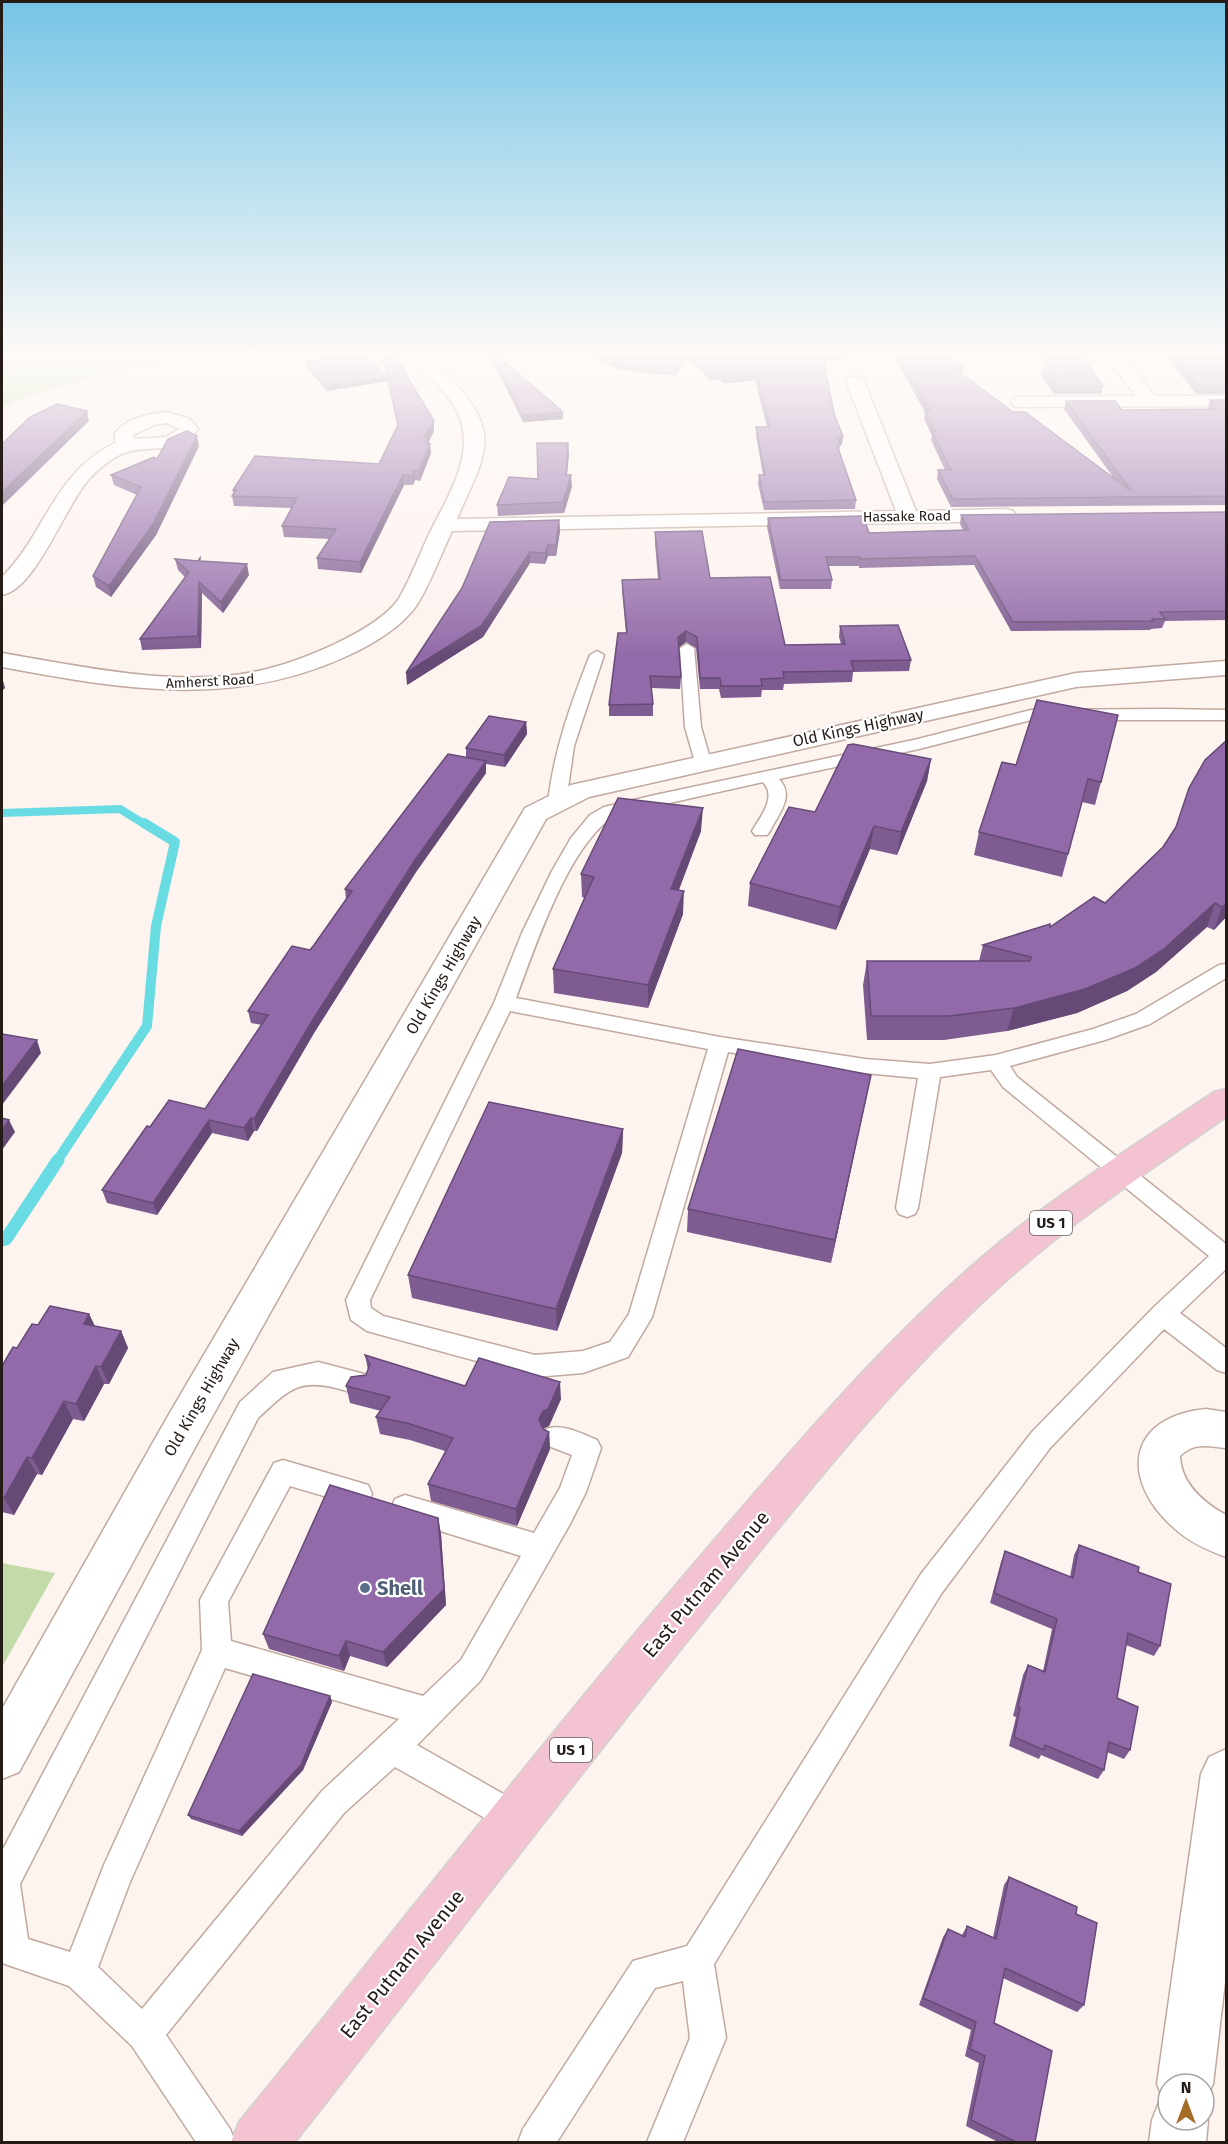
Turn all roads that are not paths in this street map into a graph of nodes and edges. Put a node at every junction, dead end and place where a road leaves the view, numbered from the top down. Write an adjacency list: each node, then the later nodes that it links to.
1 (106, 456): 7 (street)
2 (472, 456): 6 (street, Amherst Road)
3 (884, 456): 5 (street)
4 (1026, 515): 5 (street, Hassake Road)
5 (908, 516): 6 (street, Hassake Road)
6 (444, 525): 10 (street, Amherst Road)
7 (2, 589)
8 (687, 648): 13 (lane)
9 (597, 656): 15 (lane)
10 (2, 660)
11 (1227, 668): 13 (street, Old Kings Highway)
12 (1227, 715): 14 (lane)
13 (703, 762): 15 (street, Old Kings Highway)
14 (767, 776): 16 (lane); 18 (lane)
15 (557, 802): 36 (street, Old Kings Highway)
16 (761, 831)
17 (1227, 970): 20 (lane)
18 (504, 1003): 19 (lane); 19 (lane)
19 (720, 1044): 21 (lane)
20 (996, 1062): 21 (lane); 23 (lane)
21 (930, 1071): 24 (lane)
22 (1227, 1101): 23 (main road, East Putnam Avenue / US 1)
23 (1121, 1172): 25 (lane); 38 (main road, East Putnam Avenue / US 1)
24 (907, 1209)
25 (1226, 1257): 26 (lane)
26 (1163, 1314): 27 (lane); 39 (lane)
27 (1227, 1362)
28 (358, 1383): 40 (lane)
29 (1227, 1430): 31 (street)
30 (555, 1437): 32 (lane)
31 (1227, 1537)
32 (540, 1548): 33 (lane); 34 (lane)
33 (217, 1651): 34 (lane); 40 (lane)
34 (429, 1713): 35 (lane)
35 (392, 1748): 38 (lane); 41 (lane)
36 (2, 1755)
37 (1227, 1774): 42 (street)
38 (517, 1819): 44 (main road, East Putnam Avenue / US 1)
39 (697, 1961): 45 (lane); 46 (lane)
40 (79, 1972): 41 (lane)
41 (144, 2034): 43 (lane)
42 (1187, 2072)
43 (217, 2142)
44 (259, 2142)
45 (536, 2142)
46 (665, 2142)

